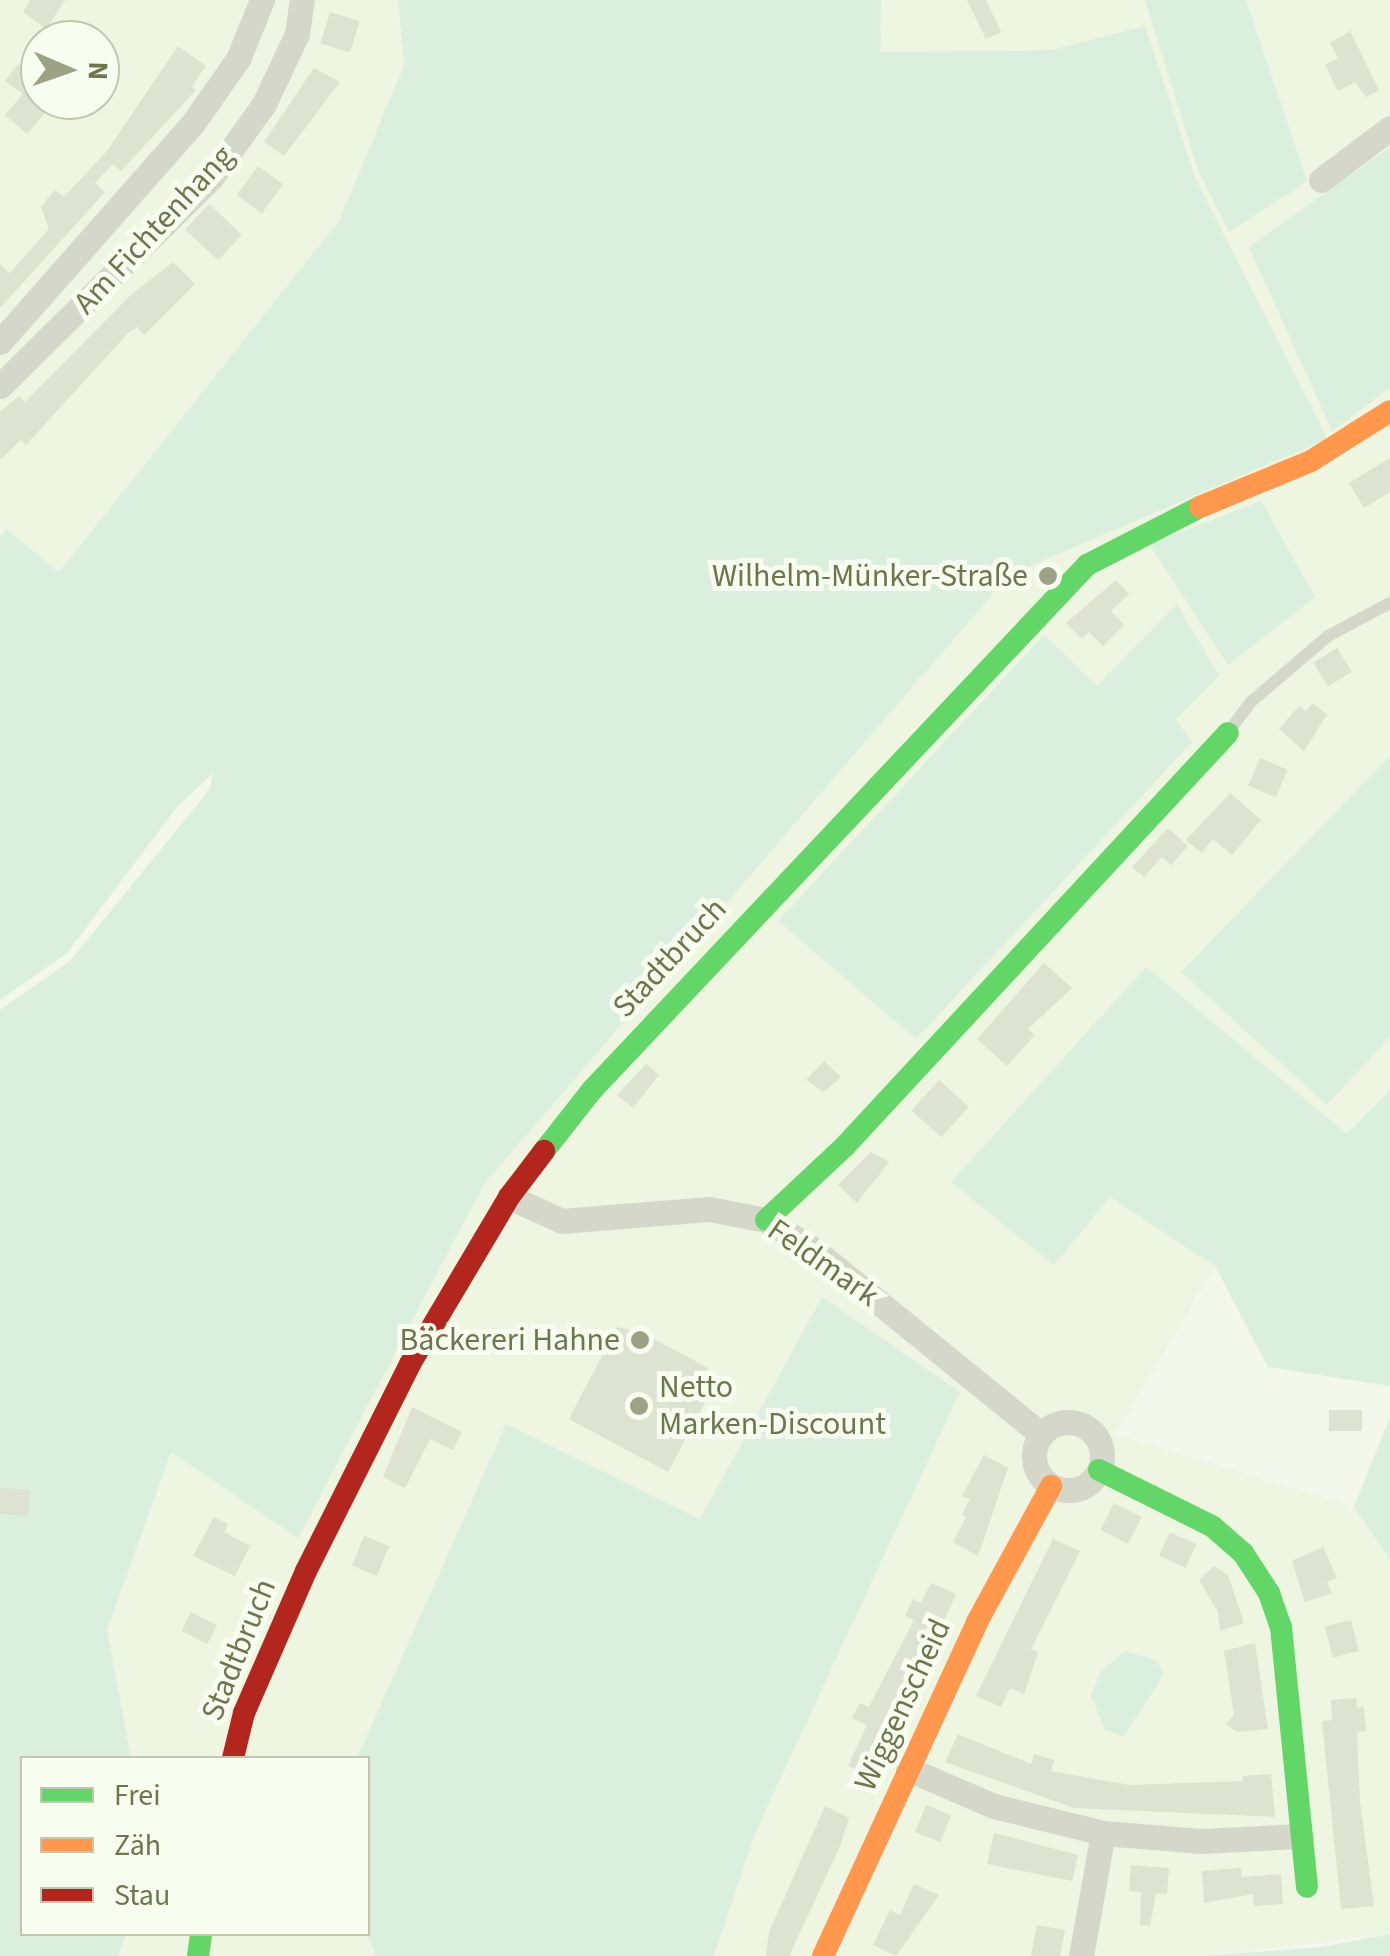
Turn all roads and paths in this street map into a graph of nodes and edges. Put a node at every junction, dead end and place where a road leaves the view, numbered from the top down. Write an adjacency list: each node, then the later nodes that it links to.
1 (262, 0): 5 (street, Am Fichtenhang)
2 (302, 0): 6 (street, Am Fichtenhang)
3 (1390, 128): 4 (street)
4 (1321, 180)
5 (0, 342)
6 (0, 386)
7 (1390, 411): 10 (street, Stadtbruch)
8 (1390, 603): 9 (lane)
9 (1228, 733): 11 (street)
10 (509, 1197): 11 (street, Feldmark); 15 (street, Stadtbruch)
11 (766, 1220): 12 (street, Feldmark)
12 (1041, 1434): 13 (street); 14 (street)
13 (1099, 1470): 14 (street); 18 (street)
14 (1050, 1486): 16 (street, Wiggenscheid)
15 (234, 1756)
16 (908, 1768): 17 (street); 20 (street, Wiggenscheid)
17 (1103, 1833): 18 (street); 21 (street)
18 (1301, 1836): 19 (street)
19 (1307, 1887)
20 (823, 1956)
21 (1081, 1956)

